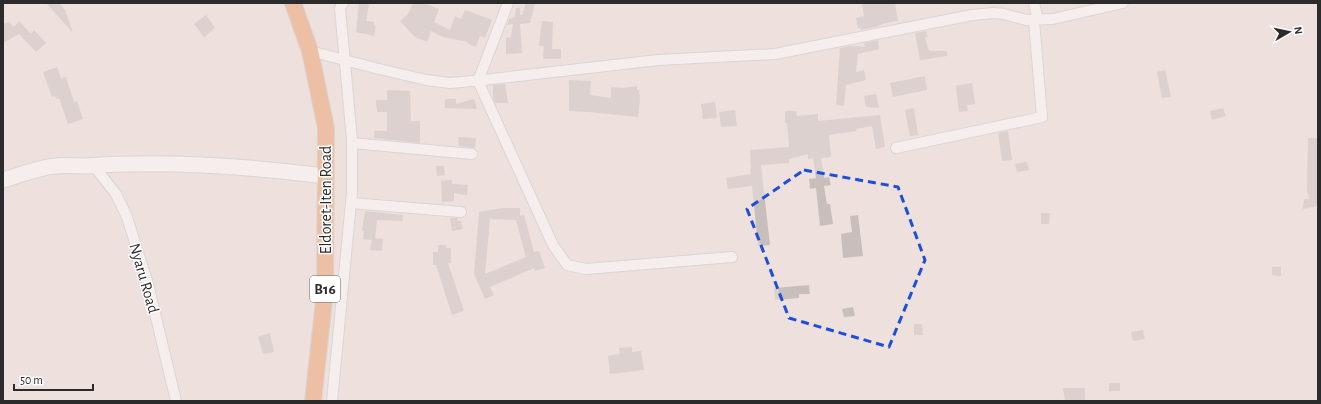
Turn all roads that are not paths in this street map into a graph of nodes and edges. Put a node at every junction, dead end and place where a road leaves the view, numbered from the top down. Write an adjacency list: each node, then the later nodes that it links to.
1 (293, 3): 7 (main road, Eldoret-Iten Road / B16)
2 (508, 3): 9 (street)
3 (1034, 3): 6 (street)
4 (1123, 3): 6 (street)
5 (340, 5): 8 (street)
6 (1034, 21): 9 (street); 11 (street)
7 (310, 51): 8 (street); 14 (main road, Eldoret-Iten Road / B16)
8 (344, 59): 9 (street); 10 (street)
9 (478, 81): 18 (street)
10 (352, 143): 12 (street); 16 (street)
11 (896, 148)
12 (472, 154)
13 (86, 166): 14 (main road); 15 (main road); 19 (street, Nyaru Road)
14 (325, 176): 20 (main road, Eldoret-Iten Road / B16)
15 (3, 180)
16 (351, 203): 17 (street); 21 (street)
17 (461, 212)
18 (732, 257)
19 (176, 401)
20 (313, 401)
21 (332, 401)

